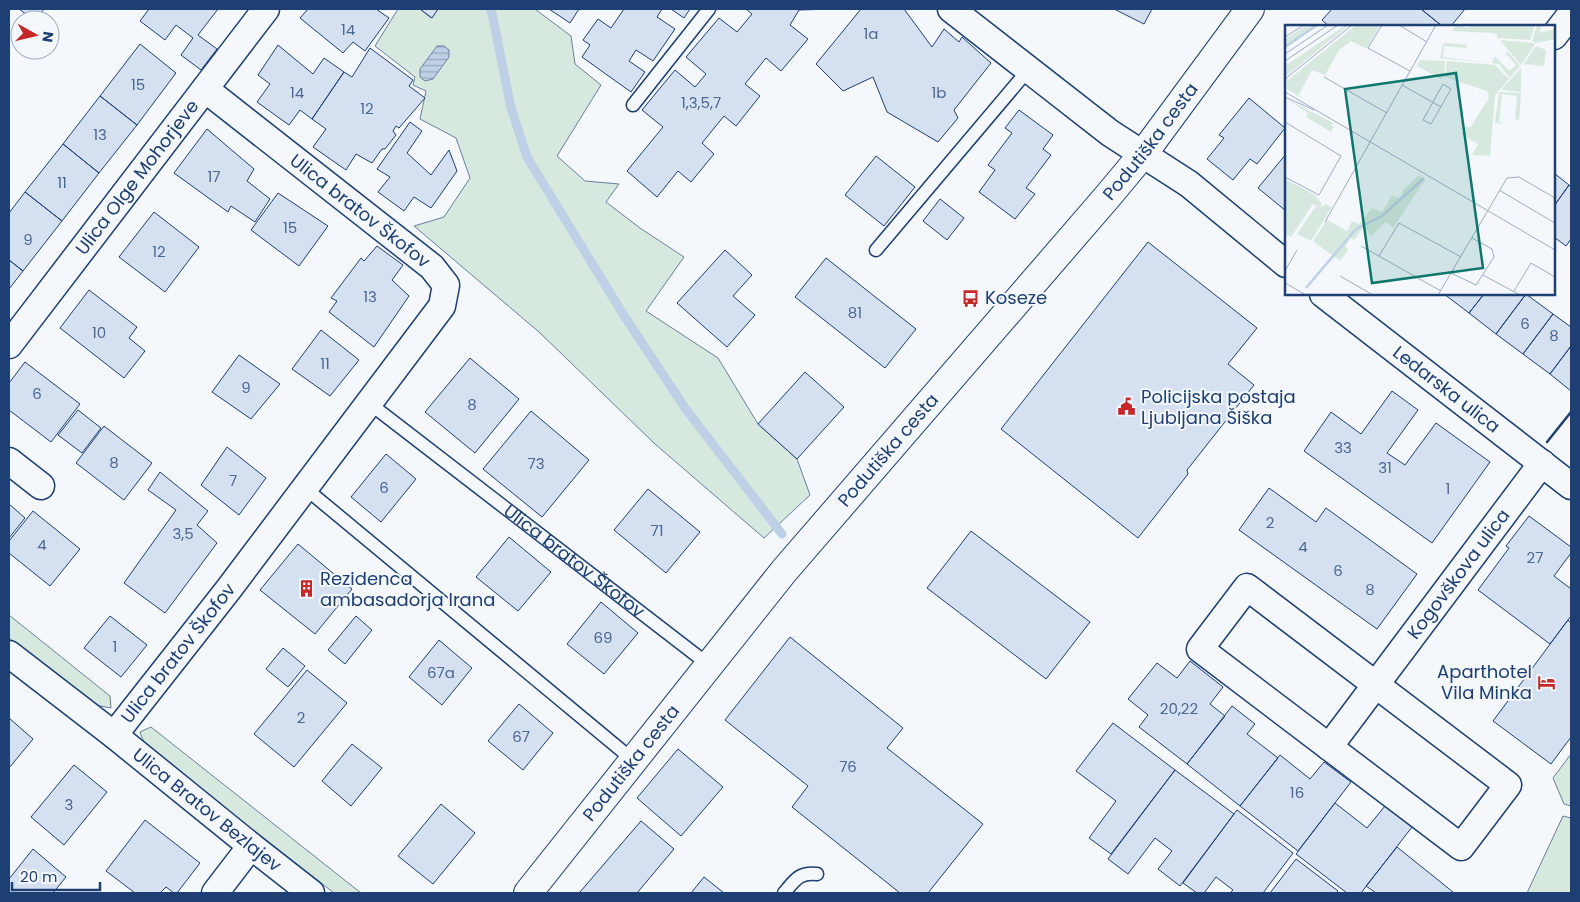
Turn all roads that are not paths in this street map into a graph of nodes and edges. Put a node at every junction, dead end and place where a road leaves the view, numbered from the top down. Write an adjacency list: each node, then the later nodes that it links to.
1 (266, 9): 8 (street, Ulica Olge Mohorjeve)
2 (709, 9): 9 (lane)
3 (951, 9): 7 (street)
4 (1250, 9): 10 (main road, Podutiška cesta)
5 (1571, 14): 6 (street)
6 (1555, 35)
7 (1029, 69): 10 (street); 11 (lane)
8 (205, 89): 15 (street, Ulica Olge Mohorjeve); 16 (street, Ulica bratov Škofov)
9 (633, 105)
10 (1143, 154): 12 (street); 23 (main road, Podutiška cesta)
11 (876, 250)
12 (1285, 263)
13 (1326, 295): 14 (street, Ledarska ulica)
14 (1349, 302): 18 (street, Ledarska ulica)
15 (9, 345)
16 (369, 403): 21 (street, Ulica bratov Škofov); 23 (lane, Ulica bratov Škofov)
17 (9, 461): 19 (street)
18 (1542, 463): 20 (street, Ledarska ulica); 24 (street, Kogovškova ulica)
19 (41, 486)
20 (1571, 486)
21 (304, 488): 25 (street, Ulica bratov Škofov); 27 (lane)
22 (9, 654): 25 (street, Ulica Bratov Bezlajev)
23 (709, 665): 27 (main road, Podutiška cesta)
24 (1376, 684): 26 (street, Kogovškova ulica); 26 (street); 26 (street)
25 (114, 735): 28 (street, Ulica Bratov Bezlajev)
26 (1330, 747)
27 (632, 760): 32 (main road, Podutiška cesta)
28 (251, 846): 30 (street); 31 (street, Ulica Bratov Bezlajev)
29 (817, 874): 33 (lane)
30 (215, 893)
31 (311, 893)
32 (528, 893)
33 (784, 893)

